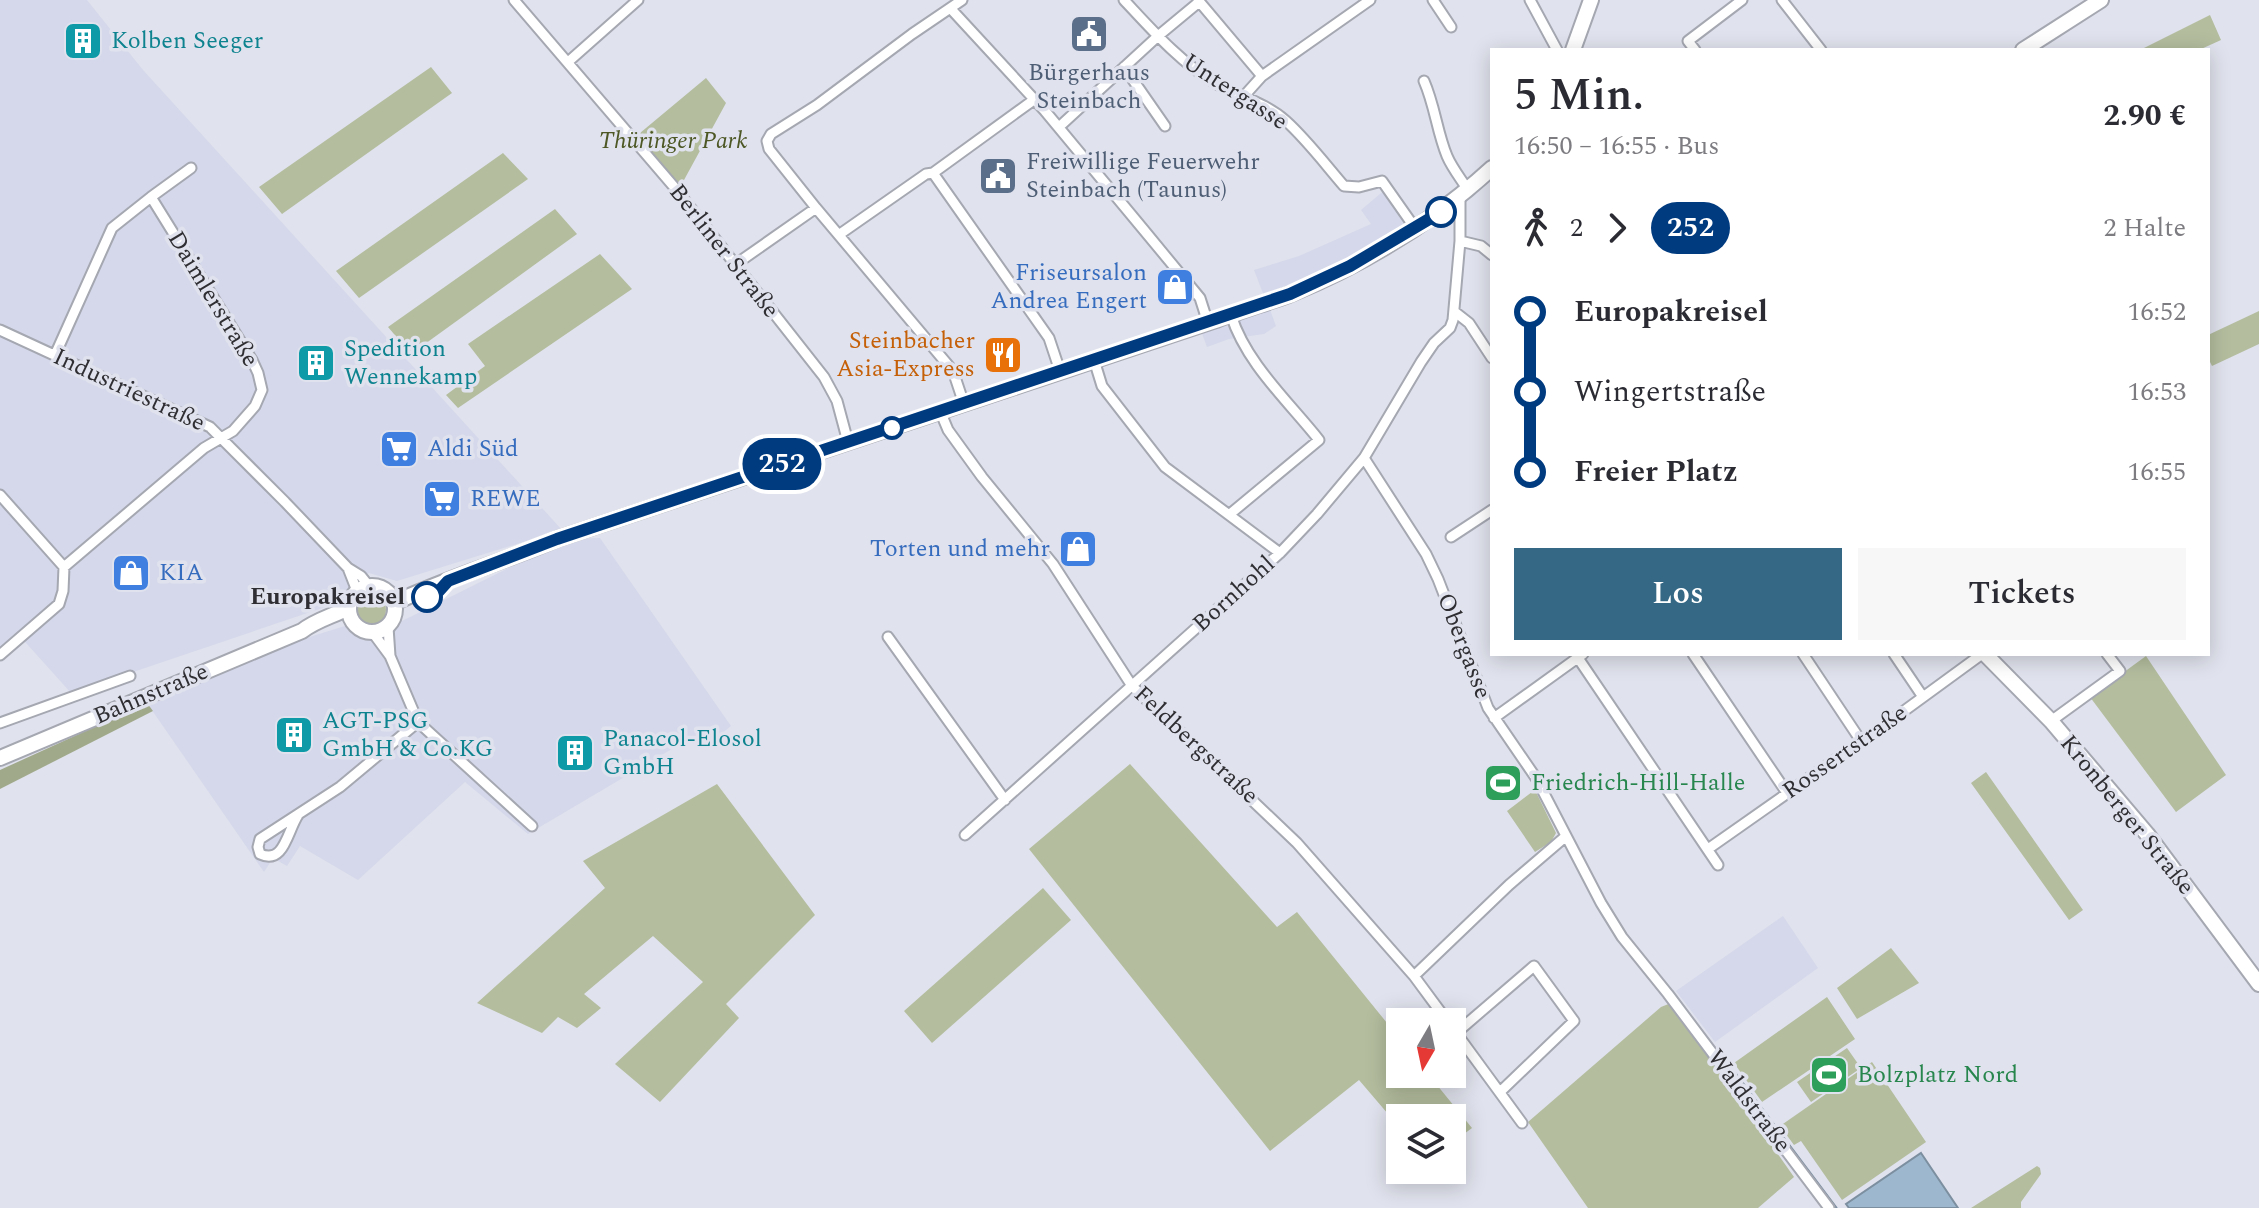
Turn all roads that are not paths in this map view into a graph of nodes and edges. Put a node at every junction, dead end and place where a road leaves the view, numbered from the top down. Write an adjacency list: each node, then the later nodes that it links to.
1 (514, 0): 21 (street, Berliner Straße)
2 (638, 0): 21 (street)
3 (962, 0): 13 (street)
4 (1124, 0): 15 (street, Untergasse)
5 (1370, 0): 23 (street)
6 (1433, 0): 14 (street)
7 (1530, 0): 16 (street)
8 (1591, 0): 17 (main road)
9 (1742, 0): 18 (street)
10 (1782, 0): 19 (street)
11 (2101, 0): 20 (main road)
12 (1198, 1): 15 (street); 23 (street)
13 (951, 9): 26 (street); 34 (street)
14 (1451, 27)
15 (1158, 36): 22 (street); 25 (street, Untergasse)
16 (1556, 48)
17 (1574, 48)
18 (1693, 48)
19 (1819, 48)
20 (2026, 48)
21 (568, 62): 39 (street, Berliner Straße)
22 (1124, 67): 27 (street); 28 (street)
23 (1262, 76): 25 (street)
24 (1424, 81): 32 (street)
25 (1244, 96): 35 (street, Untergasse)
26 (1035, 99): 28 (street); 31 (street)
27 (1165, 126)
28 (1059, 127): 42 (street)
29 (191, 168): 33 (street)
30 (1490, 170): 32 (main road)
31 (933, 173): 36 (street); 47 (street)
32 (1464, 193): 35 (main road); 37 (street)
33 (151, 197): 44 (street); 50 (street, Daimlerstraße)
34 (816, 208): 36 (street); 39 (street)
35 (1415, 228): 41 (main road)
36 (840, 234): 48 (street)
37 (1460, 241): 38 (street); 40 (street)
38 (1490, 253)
39 (736, 264): 51 (street, Berliner Straße)
40 (1455, 312): 45 (street); 52 (street, Bornhohl)
41 (1231, 315): 42 (main road); 54 (street)
42 (1208, 323): 46 (main road)
43 (0, 330): 44 (street, Industriestraße)
44 (55, 355): 50 (street, Industriestraße)
45 (1490, 355)
46 (1094, 360): 47 (main road); 54 (street)
47 (1060, 371): 48 (main road)
48 (964, 404): 49 (main road)
49 (940, 411): 51 (main road); 77 (street, Feldbergstraße)
50 (222, 438): 58 (street, Daimlerstraße); 59 (street, Industriestraße)
51 (848, 442): 60 (main road)
52 (1364, 458): 57 (street, Bornhohl); 79 (street, Obergasse)
53 (0, 495): 58 (street)
54 (1230, 514): 57 (street)
55 (1490, 514): 56 (street)
56 (1451, 537)
57 (1280, 553): 77 (street, Bornhohl)
58 (64, 567): 67 (street)
59 (363, 589): 60 (main road); 61 (main road)
60 (391, 598): 63 (main road)
61 (348, 608): 62 (main road); 64 (main road, Bahnstraße)
62 (353, 624): 64 (main road, Bahnstraße); 65 (main road)
63 (388, 627): 65 (main road); 68 (street)
64 (302, 631): 84 (main road, Bahnstraße)
65 (373, 633): 68 (street)
66 (888, 637): 86 (street)
67 (0, 655)
68 (390, 656): 81 (street)
69 (1694, 656): 85 (street)
70 (1804, 656): 83 (street)
71 (1895, 656): 78 (street)
72 (1980, 656): 78 (street, Rossertstraße)
73 (1985, 656): 80 (main road, Kronberger Straße)
74 (2109, 656): 80 (street)
75 (1574, 657): 79 (street); 91 (street)
76 (130, 676): 82 (street, Bahnstraße)
77 (1132, 686): 86 (street, Bornhohl); 93 (street, Feldbergstraße)
78 (1923, 697): 83 (street, Rossertstraße)
79 (1494, 718): 90 (street, Obergasse)
80 (2051, 721): 94 (main road, Kronberger Straße)
81 (418, 722): 87 (street); 88 (street)
82 (0, 723)
83 (1861, 741): 85 (street, Rossertstraße)
84 (0, 758)
85 (1787, 793): 91 (street, Rossertstraße)
86 (1005, 800): 89 (street, Bornhohl)
87 (298, 815): 87 (street)
88 (532, 826)
89 (965, 835)
90 (1565, 837): 93 (street); 95 (street, Obergasse)
91 (1708, 849): 92 (street)
92 (1718, 865)
93 (1414, 976): 96 (street, Feldbergstraße)
94 (2259, 984)
95 (1668, 994): 101 (street, Waldstraße)
96 (1438, 1008)
97 (1466, 1017): 99 (street)
98 (1466, 1046): 99 (street, Feldbergstraße)
99 (1500, 1092): 100 (street, Feldbergstraße)
100 (1522, 1123)
101 (1829, 1208)

